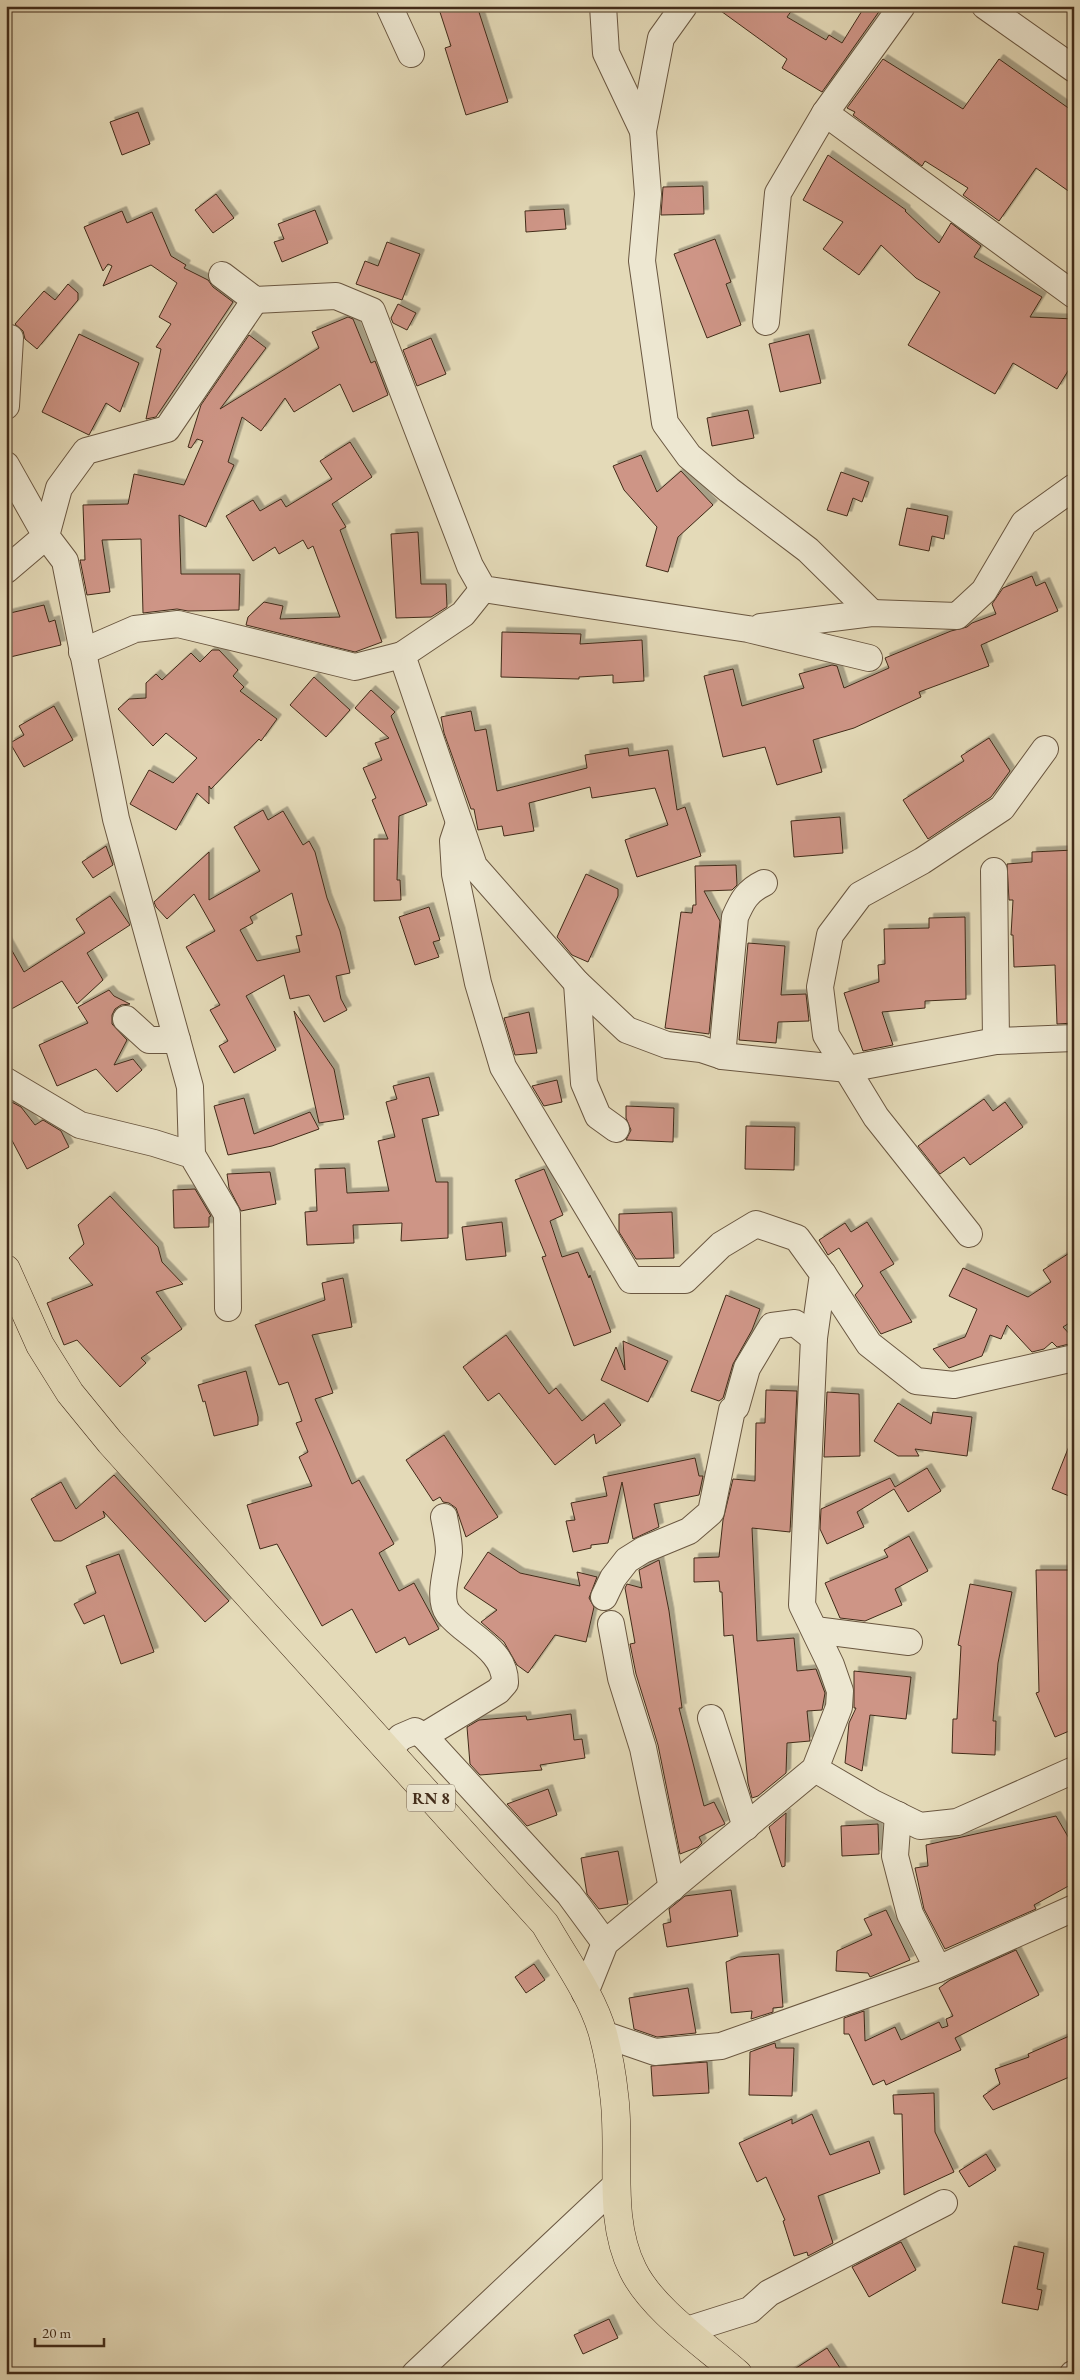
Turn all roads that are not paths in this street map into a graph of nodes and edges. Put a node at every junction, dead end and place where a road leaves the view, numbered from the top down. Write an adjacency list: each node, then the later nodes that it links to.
1 (390, 6): 6 (street)
2 (603, 6): 9 (street)
3 (684, 6): 9 (street)
4 (902, 6): 8 (street)
5 (985, 6): 7 (street)
6 (411, 54)
7 (1074, 69)
8 (825, 113): 11 (street); 13 (street)
9 (643, 132): 21 (street)
10 (222, 274): 12 (street)
11 (1074, 295)
12 (256, 300): 18 (street); 20 (street)
13 (766, 322)
14 (10, 338): 15 (street)
15 (6, 406)
16 (6, 465): 18 (street)
17 (1074, 487): 21 (street)
18 (46, 536): 19 (street); 23 (street)
19 (6, 570)
20 (483, 589): 22 (street); 24 (street)
21 (872, 613): 22 (street)
22 (748, 629): 25 (street)
23 (82, 652): 24 (street); 33 (street)
24 (402, 655): 27 (street)
25 (869, 658)
26 (1045, 749): 36 (street)
27 (459, 823): 30 (street); 42 (street)
28 (994, 870): 34 (street)
29 (764, 883): 35 (street)
30 (577, 983): 35 (street); 38 (street)
31 (126, 1019): 33 (street)
32 (1074, 1038): 34 (street)
33 (177, 1040): 39 (street)
34 (996, 1041): 36 (street)
35 (722, 1056): 36 (street)
36 (848, 1069): 40 (street)
37 (6, 1081): 39 (street)
38 (616, 1129)
39 (192, 1155): 43 (street)
40 (969, 1234)
41 (6, 1268): 53 (main road, RN 8)
42 (823, 1274): 44 (street); 45 (street)
43 (228, 1308)
44 (814, 1338): 47 (street); 49 (street)
45 (1074, 1358)
46 (444, 1517): 52 (street)
47 (604, 1597)
48 (611, 1624): 58 (street)
49 (814, 1630): 50 (street); 54 (street)
50 (909, 1642)
51 (711, 1718): 57 (street)
52 (424, 1736): 53 (street); 60 (street)
53 (388, 1750): 62 (main road, RN 8)
54 (814, 1769): 56 (street); 57 (street)
55 (1074, 1770): 56 (street)
56 (898, 1815): 61 (street)
57 (746, 1827): 58 (street)
58 (672, 1888): 60 (street)
59 (1074, 1908): 61 (street)
60 (605, 1943): 62 (street)
61 (938, 1969): 63 (street)
62 (586, 1993): 63 (main road, RN 8)
63 (603, 2034): 64 (main road, RN 8)
64 (616, 2185): 66 (main road, RN 8); 67 (street)
65 (944, 2203): 66 (street)
66 (687, 2330): 68 (main road, RN 8)
67 (415, 2374)
68 (738, 2374)

